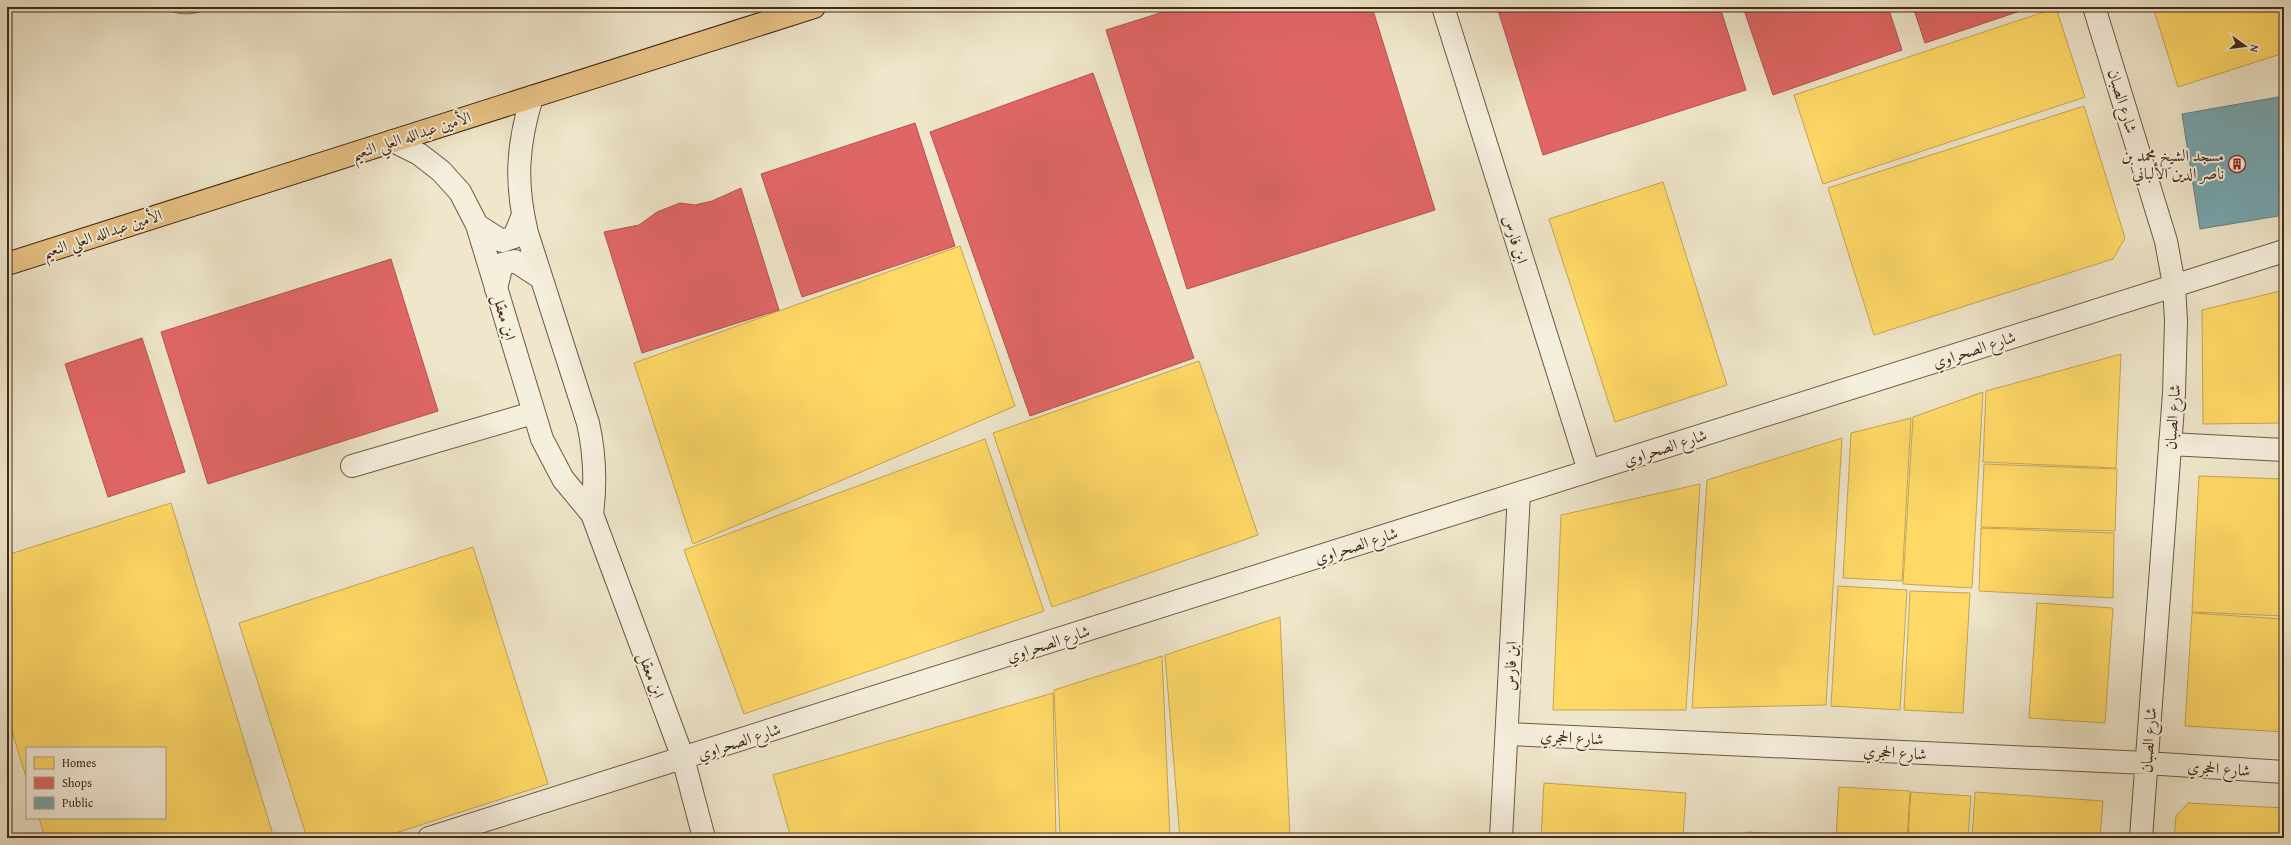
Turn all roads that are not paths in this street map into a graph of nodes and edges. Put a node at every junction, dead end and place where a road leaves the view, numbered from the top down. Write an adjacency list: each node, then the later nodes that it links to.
1 (814, 7): 4 (main road, الأمين عبدالله العلي النعيم)
2 (1443, 7): 17 (street, ابن فارس)
3 (2094, 7): 11 (street, شارع الصبان)
4 (532, 97): 5 (main road, الأمين عبدالله العلي النعيم); 6 (street, ابن معقل)
5 (393, 141): 7 (street, ابن معقل); 9 (main road, الأمين عبدالله العلي النعيم)
6 (523, 215): 7 (street); 10 (street, ابن معقل)
7 (478, 225): 12 (street, ابن معقل)
8 (2284, 251): 11 (street, شارع الصحراوي)
9 (7, 264)
10 (541, 278): 12 (street); 19 (street, ابن معقل)
11 (2174, 286): 14 (street, شارع الصبان); 17 (street, شارع الصحراوي)
12 (496, 289): 13 (street, ابن معقل)
13 (533, 413): 16 (street); 19 (street, ابن معقل)
14 (2170, 444): 15 (street); 22 (street, شارع الصبان)
15 (2284, 450)
16 (352, 466)
17 (1589, 471): 18 (street, شارع الصحراوي)
18 (1519, 493): 20 (street, ابن فارس); 21 (street, شارع الصحراوي)
19 (592, 514): 21 (street, ابن معقل)
20 (1507, 734): 22 (street, شارع الحجري); 26 (street, ابن فارس)
21 (683, 758): 24 (street, شارع الصحراوي); 25 (street, ابن معقل)
22 (2146, 763): 23 (street, شارع الحجري); 27 (street, شارع الصبان)
23 (2284, 772)
24 (429, 838)
25 (704, 838)
26 (1501, 838)
27 (2141, 838)

